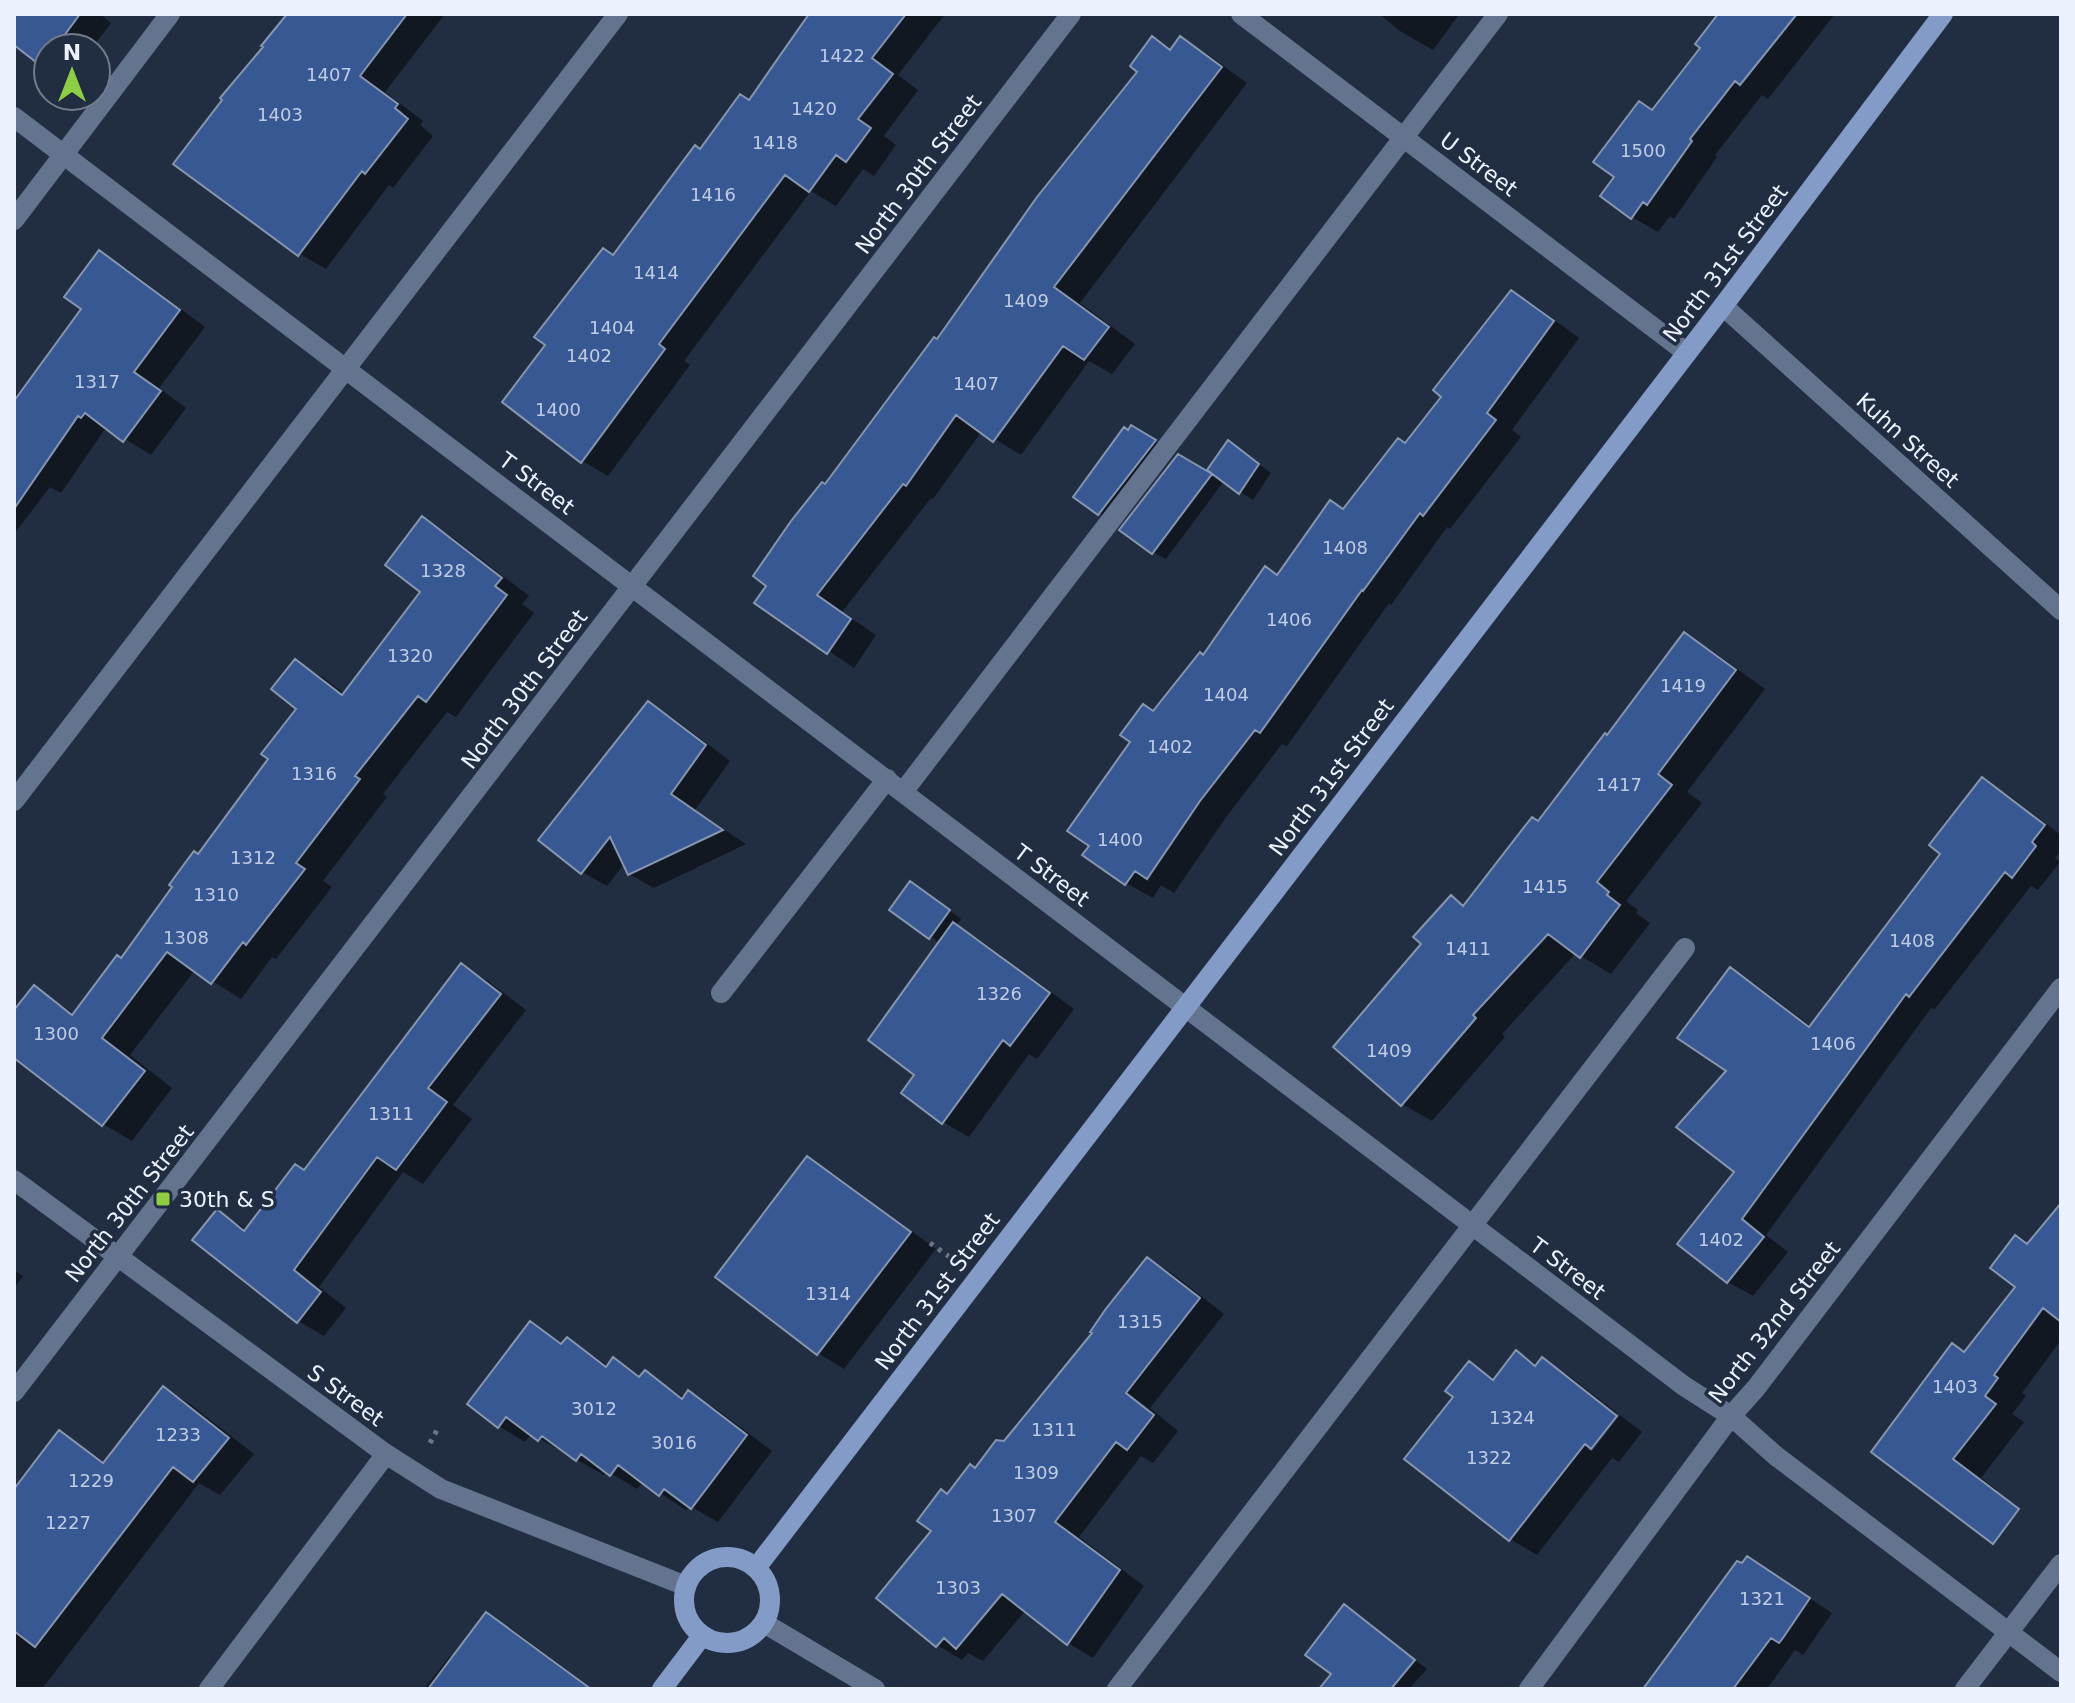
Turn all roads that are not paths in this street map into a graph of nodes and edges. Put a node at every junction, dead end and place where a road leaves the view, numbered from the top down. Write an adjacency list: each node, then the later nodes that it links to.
1 (170, 14): 9 (street)
2 (618, 14): 13 (street)
3 (1071, 14): 14 (street, North 30th Street)
4 (1241, 14): 8 (street, U Street)
5 (1498, 14): 8 (street)
6 (1943, 14): 11 (street, North 31st Street)
7 (14, 117): 9 (street, T Street)
8 (1404, 137): 12 (street, U Street); 16 (street)
9 (63, 153): 10 (street); 13 (street, T Street)
10 (14, 220)
11 (1723, 306): 12 (street, North 31st Street); 15 (street, Kuhn Street)
12 (1687, 353): 21 (street, North 31st Street)
13 (346, 368): 14 (street, T Street); 17 (street)
14 (633, 586): 16 (street, T Street); 24 (street, North 30th Street)
15 (2061, 610)
16 (895, 785): 20 (street); 21 (street, T Street)
17 (14, 801)
18 (1685, 948): 23 (street)
19 (2061, 988): 26 (street, North 32nd Street)
20 (721, 993)
21 (1185, 1006): 23 (street, T Street); 29 (street, North 31st Street)
22 (14, 1180): 24 (street, S Street)
23 (1472, 1225): 26 (street, T Street); 38 (street)
24 (117, 1258): 25 (street, North 30th Street); 27 (street, S Street)
25 (14, 1392)
26 (1731, 1416): 32 (street, T Street); 39 (street, North 32nd Street)
27 (386, 1454): 30 (street, S Street); 35 (street)
28 (2061, 1564): 32 (street)
29 (756, 1568): 30 (street); 31 (street)
30 (686, 1586): 33 (street)
31 (764, 1623): 33 (street); 37 (street)
32 (2009, 1632): 34 (street, T Street); 40 (street)
33 (702, 1636): 36 (street)
34 (2061, 1672)
35 (209, 1689)
36 (662, 1689)
37 (875, 1689)
38 (1117, 1689)
39 (1529, 1689)
40 (1965, 1689)

